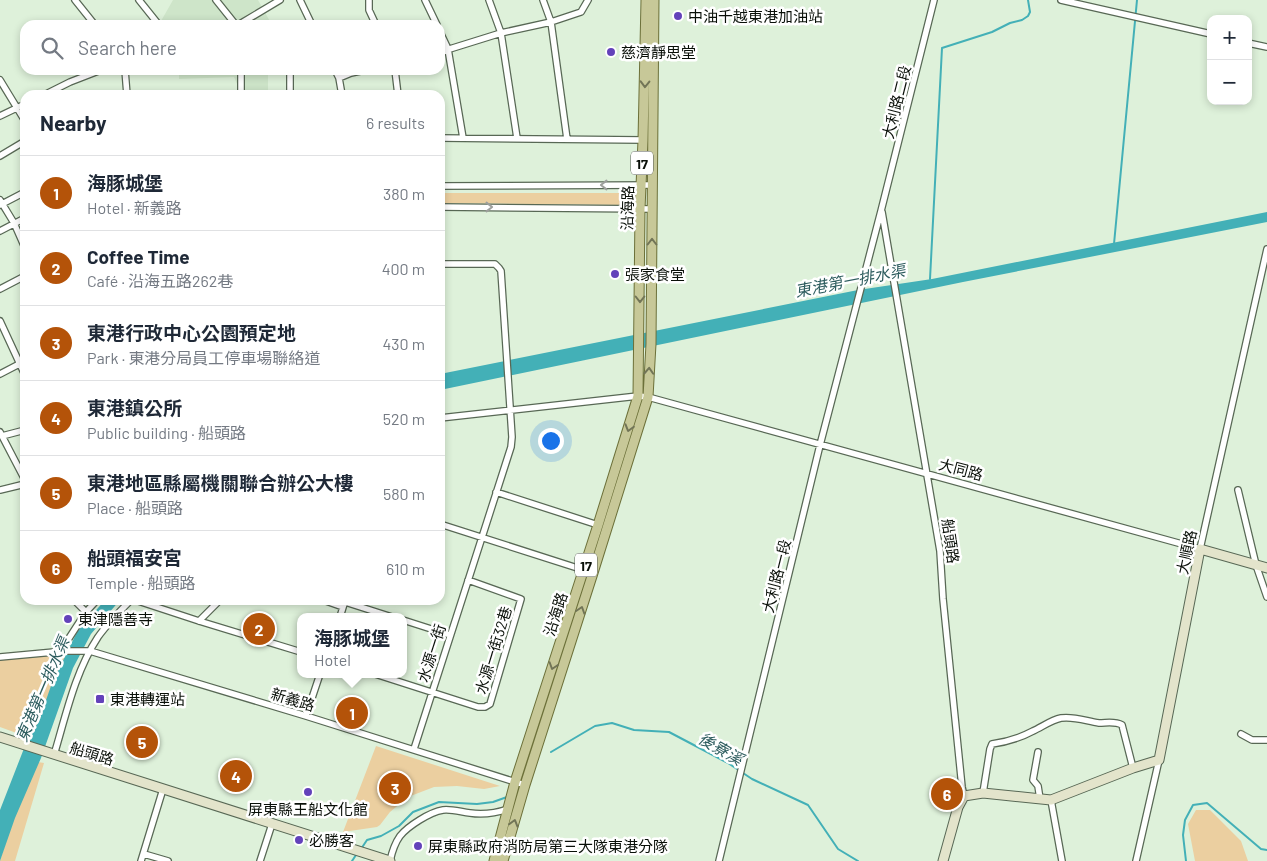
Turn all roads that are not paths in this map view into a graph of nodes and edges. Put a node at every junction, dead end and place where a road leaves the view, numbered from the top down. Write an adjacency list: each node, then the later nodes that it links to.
1 (139, 0): 16 (street)
2 (216, 0): 17 (street)
3 (280, 0): 18 (street)
4 (300, 0): 19 (street)
5 (369, 0): 20 (street)
6 (425, 0): 21 (street)
7 (489, 0): 23 (street)
8 (543, 0): 22 (street)
9 (588, 0): 22 (street)
10 (646, 0): 53 (main road, 沿海路 / 17, one-way to 53)
11 (654, 0): 57 (main road, 沿海路 / 17)
12 (934, 0): 64 (street, 大利路二段)
13 (1061, 0): 24 (street)
14 (76, 1): 15 (street)
15 (91, 20)
16 (155, 20)
17 (233, 20)
18 (246, 20)
19 (310, 20)
20 (374, 20)
21 (435, 20)
22 (551, 22): 23 (street); 52 (street)
23 (501, 33): 28 (street); 51 (street)
24 (1207, 33)
25 (445, 43): 28 (street)
26 (1252, 44): 27 (street)
27 (1267, 47)
28 (448, 49): 29 (street); 50 (street)
29 (445, 50)
30 (88, 75): 39 (street)
31 (125, 75): 40 (street)
32 (241, 75): 41 (street)
33 (290, 75): 42 (street)
34 (338, 75): 37 (street)
35 (346, 75): 37 (street)
36 (396, 75): 44 (street)
37 (339, 78): 43 (street)
38 (0, 80): 46 (street)
39 (54, 90)
40 (127, 90)
41 (241, 90)
42 (290, 90)
43 (341, 90)
44 (397, 90)
45 (20, 106): 46 (street)
46 (17, 108): 47 (street); 48 (street)
47 (20, 113)
48 (0, 116)
49 (445, 138): 50 (street)
50 (463, 138): 51 (street)
51 (517, 138): 52 (street)
52 (567, 139): 53 (street)
53 (644, 140): 56 (main road, 沿海路 / 17)
54 (20, 144): 55 (street)
55 (0, 156)
56 (641, 185): 57 (street); 58 (street, one-way to 58); 62 (main road, 沿海路 / 17)
57 (652, 185): 63 (main road, 沿海路 / 17)
58 (445, 186)
59 (20, 194): 60 (street)
60 (1, 203): 66 (street)
61 (445, 207): 62 (street, one-way to 62)
62 (640, 209): 63 (street); 77 (main road, 沿海路 / 17, one-way to 77)
63 (652, 209): 78 (main road, 沿海路 / 17, one-way to 63)
64 (881, 211): 83 (street, 大利路一段); 85 (street, 船頭路)
65 (20, 220): 66 (street)
66 (14, 223): 67 (street); 68 (street)
67 (0, 231)
68 (20, 237)
69 (1267, 249): 93 (street, 大順路)
70 (445, 264): 79 (street, 水源一街)
71 (20, 279): 72 (street)
72 (0, 289)
73 (0, 321): 74 (street)
74 (20, 358)
75 (20, 363): 76 (street)
76 (0, 374)
77 (638, 396): 78 (street, 大同路); 79 (street, 大同路); 90 (main road, 沿海路 / 17, one-way to 90)
78 (648, 397): 83 (street, 大同路); 96 (main road, 沿海路 / 17)
79 (510, 411): 80 (street, 大同路); 89 (street, 水源一街)
80 (445, 417)
81 (20, 431): 82 (street)
82 (1, 434): 84 (street)
83 (820, 444): 85 (street, 大同路); 142 (street, 大利路一段)
84 (20, 470)
85 (926, 474): 93 (street, 大同路); 130 (street, 船頭路)
86 (20, 485): 87 (street)
87 (0, 490)
88 (1238, 490): 94 (street)
89 (496, 492): 90 (street); 92 (street, 水源一街)
90 (598, 525): 96 (main road, 沿海路 / 17)
91 (445, 526): 92 (street)
92 (482, 537): 96 (street); 97 (street, 水源一街)
93 (1200, 549): 94 (street, 大同路); 124 (street, 大順路)
94 (1256, 565): 95 (street, 大同路); 98 (street)
95 (1267, 568)
96 (589, 571): 126 (main road, 沿海路 / 17, one-way to 126); 127 (main road, 沿海路 / 17, one-way to 96)
97 (468, 580): 109 (street, 水源一街); 116 (street, 水源一街32巷)
98 (1267, 597)
99 (79, 605): 105 (street)
100 (92, 605): 105 (street)
101 (128, 605): 110 (street)
102 (149, 605): 107 (street)
103 (215, 605): 107 (street)
104 (351, 605): 106 (street)
105 (86, 612): 112 (street)
106 (378, 613)
107 (199, 621): 111 (street)
108 (407, 621): 109 (street)
109 (450, 635): 116 (street, 水源一街)
110 (90, 651): 112 (street, 新義路); 117 (street, 新義路); 123 (street)
111 (297, 651)
112 (62, 652): 113 (street, 新義路)
113 (0, 657)
114 (319, 678): 117 (street)
115 (387, 678): 116 (street)
116 (432, 692): 121 (street, 水源一街)
117 (306, 716): 121 (street, 新義路)
118 (1241, 734): 120 (street)
119 (0, 738): 123 (street, 船頭路)
120 (1267, 740)
121 (414, 749): 126 (street, 新義路)
122 (1038, 752): 131 (street)
123 (54, 755): 128 (street, 船頭路)
124 (1159, 760): 125 (street); 145 (street, 大順路)
125 (1133, 768): 129 (street); 132 (street)
126 (516, 782): 127 (street, 新義路); 133 (main road, 沿海路 / 17)
127 (525, 785): 141 (main road, 17, one-way to 127)
128 (163, 789): 134 (street, 船頭路); 135 (street)
129 (983, 793): 130 (street); 131 (street)
130 (964, 796): 143 (street)
131 (1040, 799): 132 (street)
132 (1051, 800): 144 (street)
133 (508, 809): 136 (street); 140 (main road, 沿海路 / 17)
134 (272, 824): 136 (street, 船頭路); 139 (street)
135 (144, 854): 137 (street); 138 (street)
136 (385, 860)
137 (141, 861)
138 (168, 861)
139 (260, 861)
140 (494, 861)
141 (503, 861)
142 (719, 861)
143 (943, 861)
144 (1062, 861)
145 (1136, 861)

